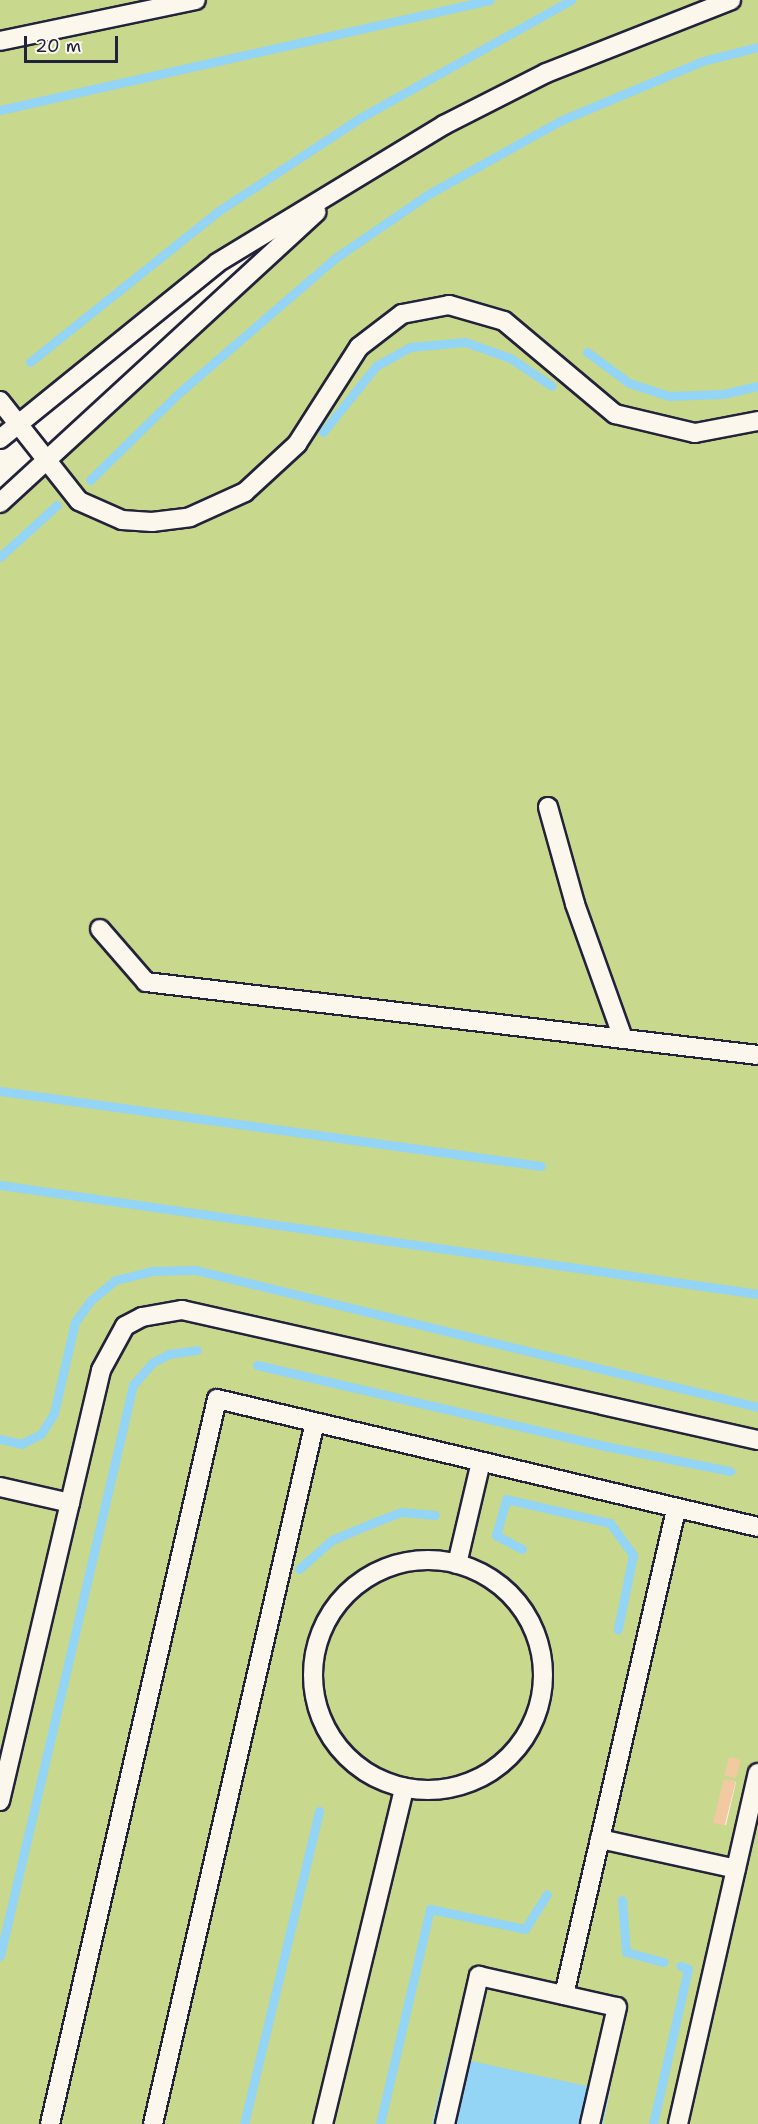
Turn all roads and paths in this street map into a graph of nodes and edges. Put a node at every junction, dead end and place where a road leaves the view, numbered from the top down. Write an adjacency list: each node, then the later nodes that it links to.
1 (196, 0): 3 (lane)
2 (731, 0): 4 (lane)
3 (3, 42)
4 (349, 182): 7 (lane); 9 (lane)
5 (0, 401): 7 (lane)
6 (758, 421): 9 (lane)
7 (17, 423): 8 (lane); 9 (lane)
8 (0, 439)
9 (47, 464): 10 (lane)
10 (0, 503)
11 (548, 807): 13 (lane)
12 (100, 929): 13 (lane)
13 (623, 1038): 14 (lane)
14 (758, 1055)
15 (315, 1422): 17 (lane); 29 (lane); 30 (lane)
16 (758, 1440): 19 (lane)
17 (481, 1462): 20 (lane); 22 (lane)
18 (0, 1487): 19 (lane)
19 (70, 1503): 25 (lane)
20 (676, 1508): 21 (lane); 26 (lane)
21 (758, 1527)
22 (457, 1564): 24 (lane); 24 (lane)
23 (758, 1773): 27 (lane)
24 (404, 1788): 31 (lane)
25 (0, 1801)
26 (600, 1839): 27 (lane); 28 (lane)
27 (736, 1869): 34 (lane)
28 (564, 1995): 32 (lane); 33 (lane)
29 (50, 2124)
30 (153, 2124)
31 (323, 2124)
32 (445, 2124)
33 (590, 2124)
34 (678, 2124)

